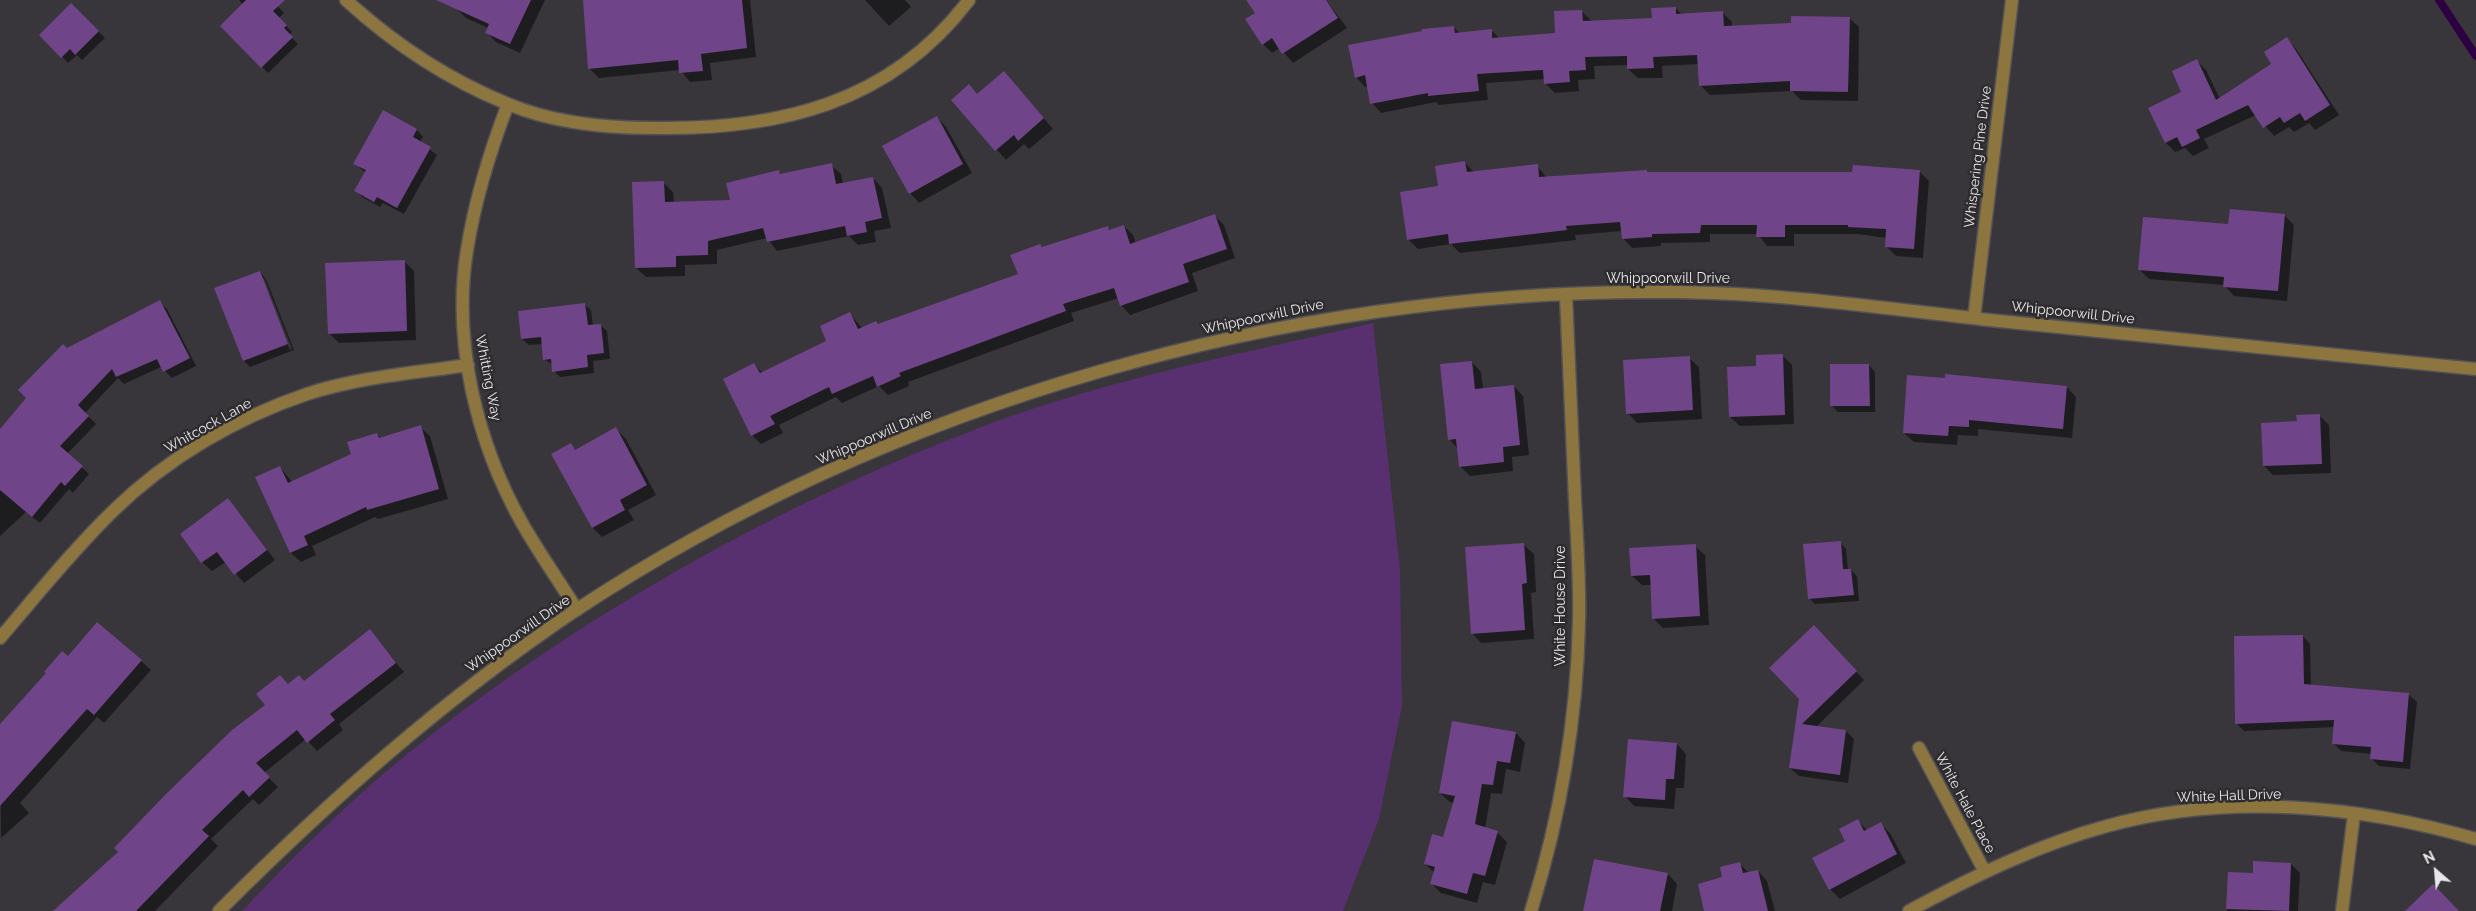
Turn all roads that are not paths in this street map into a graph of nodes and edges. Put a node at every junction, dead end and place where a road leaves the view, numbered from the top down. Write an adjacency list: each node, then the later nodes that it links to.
1 (346, 0): 4 (street)
2 (970, 0): 4 (street)
3 (2012, 0): 6 (street, Whispering Pine Drive)
4 (508, 104): 7 (street, Whitting Way)
5 (1566, 296): 6 (street, Whippoorwill Drive); 9 (street, Whippoorwill Drive); 16 (street, White House Drive)
6 (1974, 318): 8 (street, Whippoorwill Drive)
7 (468, 365): 9 (street, Whitting Way); 10 (street, Whitcock Lane)
8 (2476, 369)
9 (577, 610): 15 (street, Whippoorwill Drive)
10 (0, 638)
11 (1919, 748): 14 (street, White Hale Place)
12 (2354, 814): 13 (street, White Hall Drive); 14 (street, White Hall Drive); 18 (street)
13 (2476, 839)
14 (1985, 872): 17 (street, White Hall Drive)
15 (219, 911)
16 (1531, 911)
17 (1909, 911)
18 (2342, 911)

